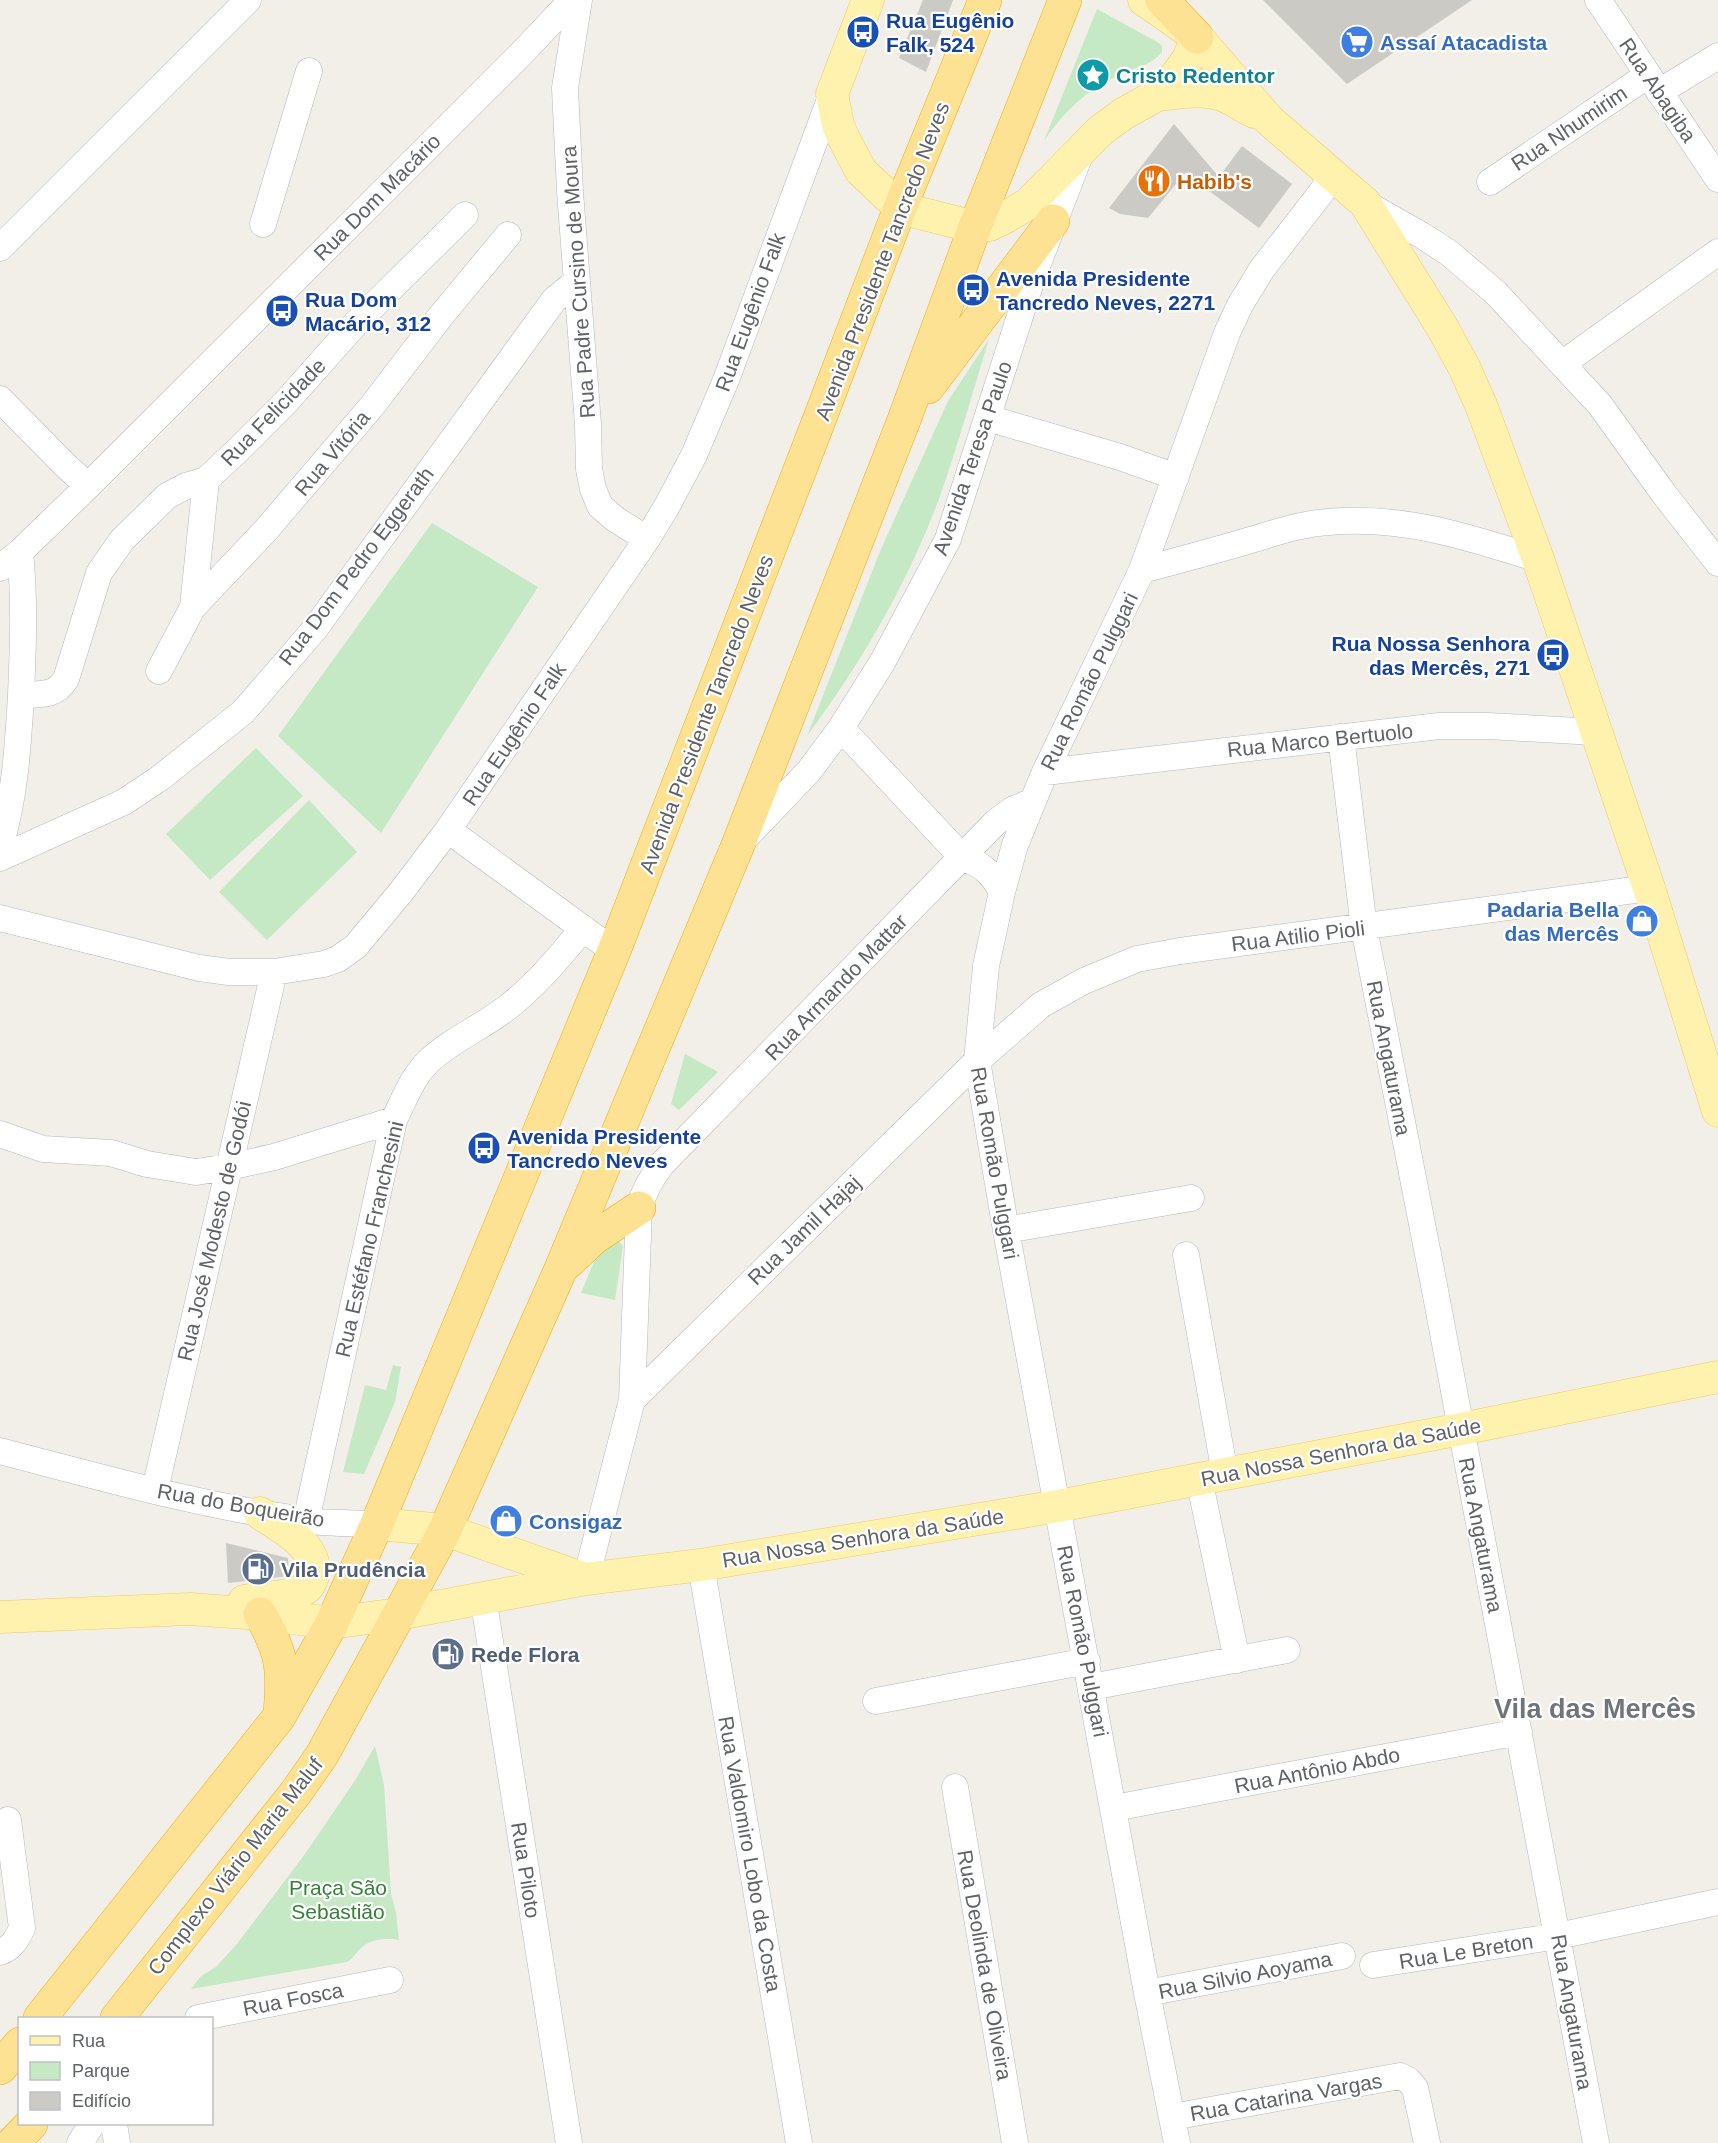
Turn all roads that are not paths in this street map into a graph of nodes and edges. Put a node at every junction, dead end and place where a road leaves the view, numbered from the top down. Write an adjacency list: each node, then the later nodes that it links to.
1 (248, 0): 30 (street)
2 (572, 0): 39 (street, Rua Dom Macário)
3 (579, 0): 32 (street, Rua Padre Cursino de Moura)
4 (868, 0): 14 (main road, Rua Eugênio Falk)
5 (985, 0): 24 (highway, Avenida Presidente Tancredo Neves)
6 (1065, 0): 28 (highway)
7 (1144, 0): 10 (main road)
8 (1162, 0): 10 (highway)
9 (1598, 0): 13 (street, Rua Abagiba)
10 (1197, 37): 15 (main road, Avenida Teresa Paulo); 16 (main road)
11 (1718, 56): 13 (street, Rua Nhumirim)
12 (309, 70): 27 (street)
13 (1653, 83): 21 (street, Rua Abagiba); 22 (street, Rua Nhumirim)
14 (832, 94): 18 (main road); 19 (street, Rua Eugênio Falk)
15 (1157, 94): 16 (main road, Avenida Teresa Paulo); 17 (main road, Avenida Teresa Paulo)
16 (1269, 120): 20 (main road)
17 (1083, 149): 26 (street, Avenida Teresa Paulo); 28 (main road)
18 (861, 171): 19 (street); 24 (main road)
19 (801, 174): 40 (street, Rua Eugênio Falk)
20 (1334, 176): 23 (main road); 37 (street, Rua Romão Pulggari)
21 (1718, 179)
22 (1490, 182)
23 (1365, 203): 33 (street); 41 (main road)
24 (900, 208): 28 (main road); 63 (highway, Avenida Presidente Tancredo Neves)
25 (465, 215): 38 (street, Rua Felicidade)
26 (1053, 221): 35 (street, Avenida Teresa Paulo); 36 (highway)
27 (263, 224)
28 (975, 227): 36 (highway)
29 (508, 235): 45 (street, Rua Vitória)
30 (0, 248)
31 (1718, 252): 33 (street)
32 (577, 281): 40 (street, Rua Padre Cursino de Moura); 56 (street, Rua Dom Pedro Eggerath)
33 (1562, 364): 43 (street)
34 (0, 399): 39 (street)
35 (988, 418): 37 (street); 48 (street, Avenida Teresa Paulo)
36 (904, 420): 54 (highway)
37 (1176, 477): 44 (street, Rua Romão Pulggari)
38 (206, 480): 45 (street, Rua Felicidade); 47 (street, Rua Felicidade)
39 (88, 486): 42 (street, Rua Dom Macário)
40 (647, 539): 53 (street, Rua Eugênio Falk)
41 (1538, 559): 44 (street); 49 (main road)
42 (10, 560): 47 (street)
43 (1718, 564)
44 (1142, 570): 51 (street, Rua Romão Pulggari)
45 (193, 607): 46 (street, Rua Vitória)
46 (159, 671)
47 (21, 695): 55 (street)
48 (841, 728): 54 (street, Avenida Teresa Paulo); 57 (street)
49 (1595, 732): 50 (street, Rua Marco Bertuolo); 58 (main road)
50 (1341, 737): 51 (street, Rua Marco Bertuolo); 62 (street, Rua Angaturama)
51 (1045, 772): 52 (street, Rua Romão Pulggari)
52 (1031, 802): 57 (street, Rua Armando Mattar); 59 (street, Rua Romão Pulggari)
53 (448, 830): 61 (street); 64 (street, Rua Eugênio Falk)
54 (738, 845): 74 (highway)
55 (0, 846)
56 (0, 858)
57 (963, 858): 59 (street); 70 (street, Rua Armando Mattar)
58 (1649, 888): 62 (street, Rua Atilio Pioli); 66 (main road)
59 (1002, 892): 65 (street, Rua Romão Pulggari)
60 (0, 918): 64 (street, Rua Eugênio Falk)
61 (584, 928): 63 (street); 67 (street, Rua Estéfano Franchesini)
62 (1364, 928): 65 (street, Rua Atilio Pioli); 77 (street, Rua Angaturama)
63 (614, 951): 84 (highway, Avenida Presidente Tancredo Neves)
64 (274, 972): 69 (street, Rua José Modesto de Godói)
65 (977, 1061): 72 (street, Rua Romão Pulggari); 76 (street, Rua Jamil Hajaj)
66 (1716, 1100)
67 (394, 1120): 69 (street); 83 (street, Rua Estéfano Franchesini)
68 (0, 1134): 69 (street)
69 (229, 1167): 80 (street, Rua José Modesto de Godói)
70 (644, 1195): 74 (highway); 76 (street)
71 (1191, 1198): 72 (street)
72 (1006, 1230): 81 (street, Rua Romão Pulggari)
73 (1186, 1255): 79 (street)
74 (560, 1271): 85 (highway)
75 (1718, 1377): 77 (main road, Rua Nossa Senhora da Saúde)
76 (632, 1400): 87 (street)
77 (1461, 1429): 79 (main road, Rua Nossa Senhora da Saúde); 100 (street, Rua Angaturama)
78 (0, 1451): 80 (street, Rua do Boqueirão)
79 (1212, 1476): 81 (main road, Rua Nossa Senhora da Saúde); 95 (street)
80 (155, 1491): 82 (street, Rua do Boqueirão)
81 (1058, 1506): 86 (main road, Rua Nossa Senhora da Saúde); 96 (street, Rua Romão Pulggari)
82 (260, 1513): 83 (street, Rua do Boqueirão); 89 (main road)
83 (306, 1521): 84 (street, Rua do Boqueirão)
84 (377, 1524): 85 (main road, Rua do Boqueirão); 93 (highway, Avenida Presidente Tancredo Neves)
85 (445, 1530): 87 (main road, Rua do Boqueirão); 91 (highway)
86 (701, 1565): 87 (main road, Rua Nossa Senhora da Saúde); 128 (street, Rua Valdomiro Lobo da Costa)
87 (586, 1579): 88 (main road, Rua Nossa Senhora da Saúde)
88 (483, 1597): 91 (main road, Rua Nossa Senhora da Saúde); 127 (street, Rua Piloto)
89 (190, 1609): 90 (main road, Rua Nossa Senhora da Saúde); 92 (main road, Rua Nossa Senhora da Saúde)
90 (260, 1614): 93 (main road, Rua Nossa Senhora da Saúde); 99 (highway)
91 (398, 1614): 93 (main road, Rua Nossa Senhora da Saúde); 112 (highway, Complexo Viário Maria Maluf)
92 (0, 1617)
93 (332, 1623): 99 (highway)
94 (1287, 1650): 95 (street)
95 (1237, 1660): 97 (street)
96 (1087, 1661): 97 (street, Rua Romão Pulggari); 98 (street)
97 (1091, 1687): 102 (street, Rua Romão Pulggari)
98 (876, 1701)
99 (279, 1717): 111 (highway)
100 (1519, 1732): 102 (street, Rua Antônio Abdo); 105 (street, Rua Angaturama)
101 (955, 1787): 129 (street, Rua Deolinda de Oliveira)
102 (1114, 1808): 110 (street, Rua Romão Pulggari)
103 (8, 1820): 106 (street)
104 (1718, 1902): 105 (street, Rua Le Breton)
105 (1558, 1936): 108 (street, Rua Le Breton); 132 (street, Rua Angaturama)
106 (0, 1953)
107 (1342, 1956): 110 (street, Rua Silvio Aoyama)
108 (1373, 1965)
109 (390, 1980): 113 (street, Rua Fosca)
110 (1147, 1994): 118 (street, Rua Romão Pulggari)
111 (41, 2017)
112 (119, 2017)
113 (208, 2017)
114 (18, 2043): 116 (highway)
115 (18, 2045): 117 (highway)
116 (0, 2056)
117 (0, 2068)
118 (1172, 2117): 130 (street, Rua Romão Pulggari); 131 (street, Rua Catarina Vargas)
119 (30, 2125): 123 (highway)
120 (41, 2125): 124 (highway)
121 (91, 2125): 125 (street)
122 (114, 2125): 126 (street)
123 (13, 2143)
124 (33, 2143)
125 (80, 2143)
126 (117, 2143)
127 (569, 2143)
128 (799, 2143)
129 (1015, 2143)
130 (1177, 2143)
131 (1427, 2143)
132 (1596, 2143)

